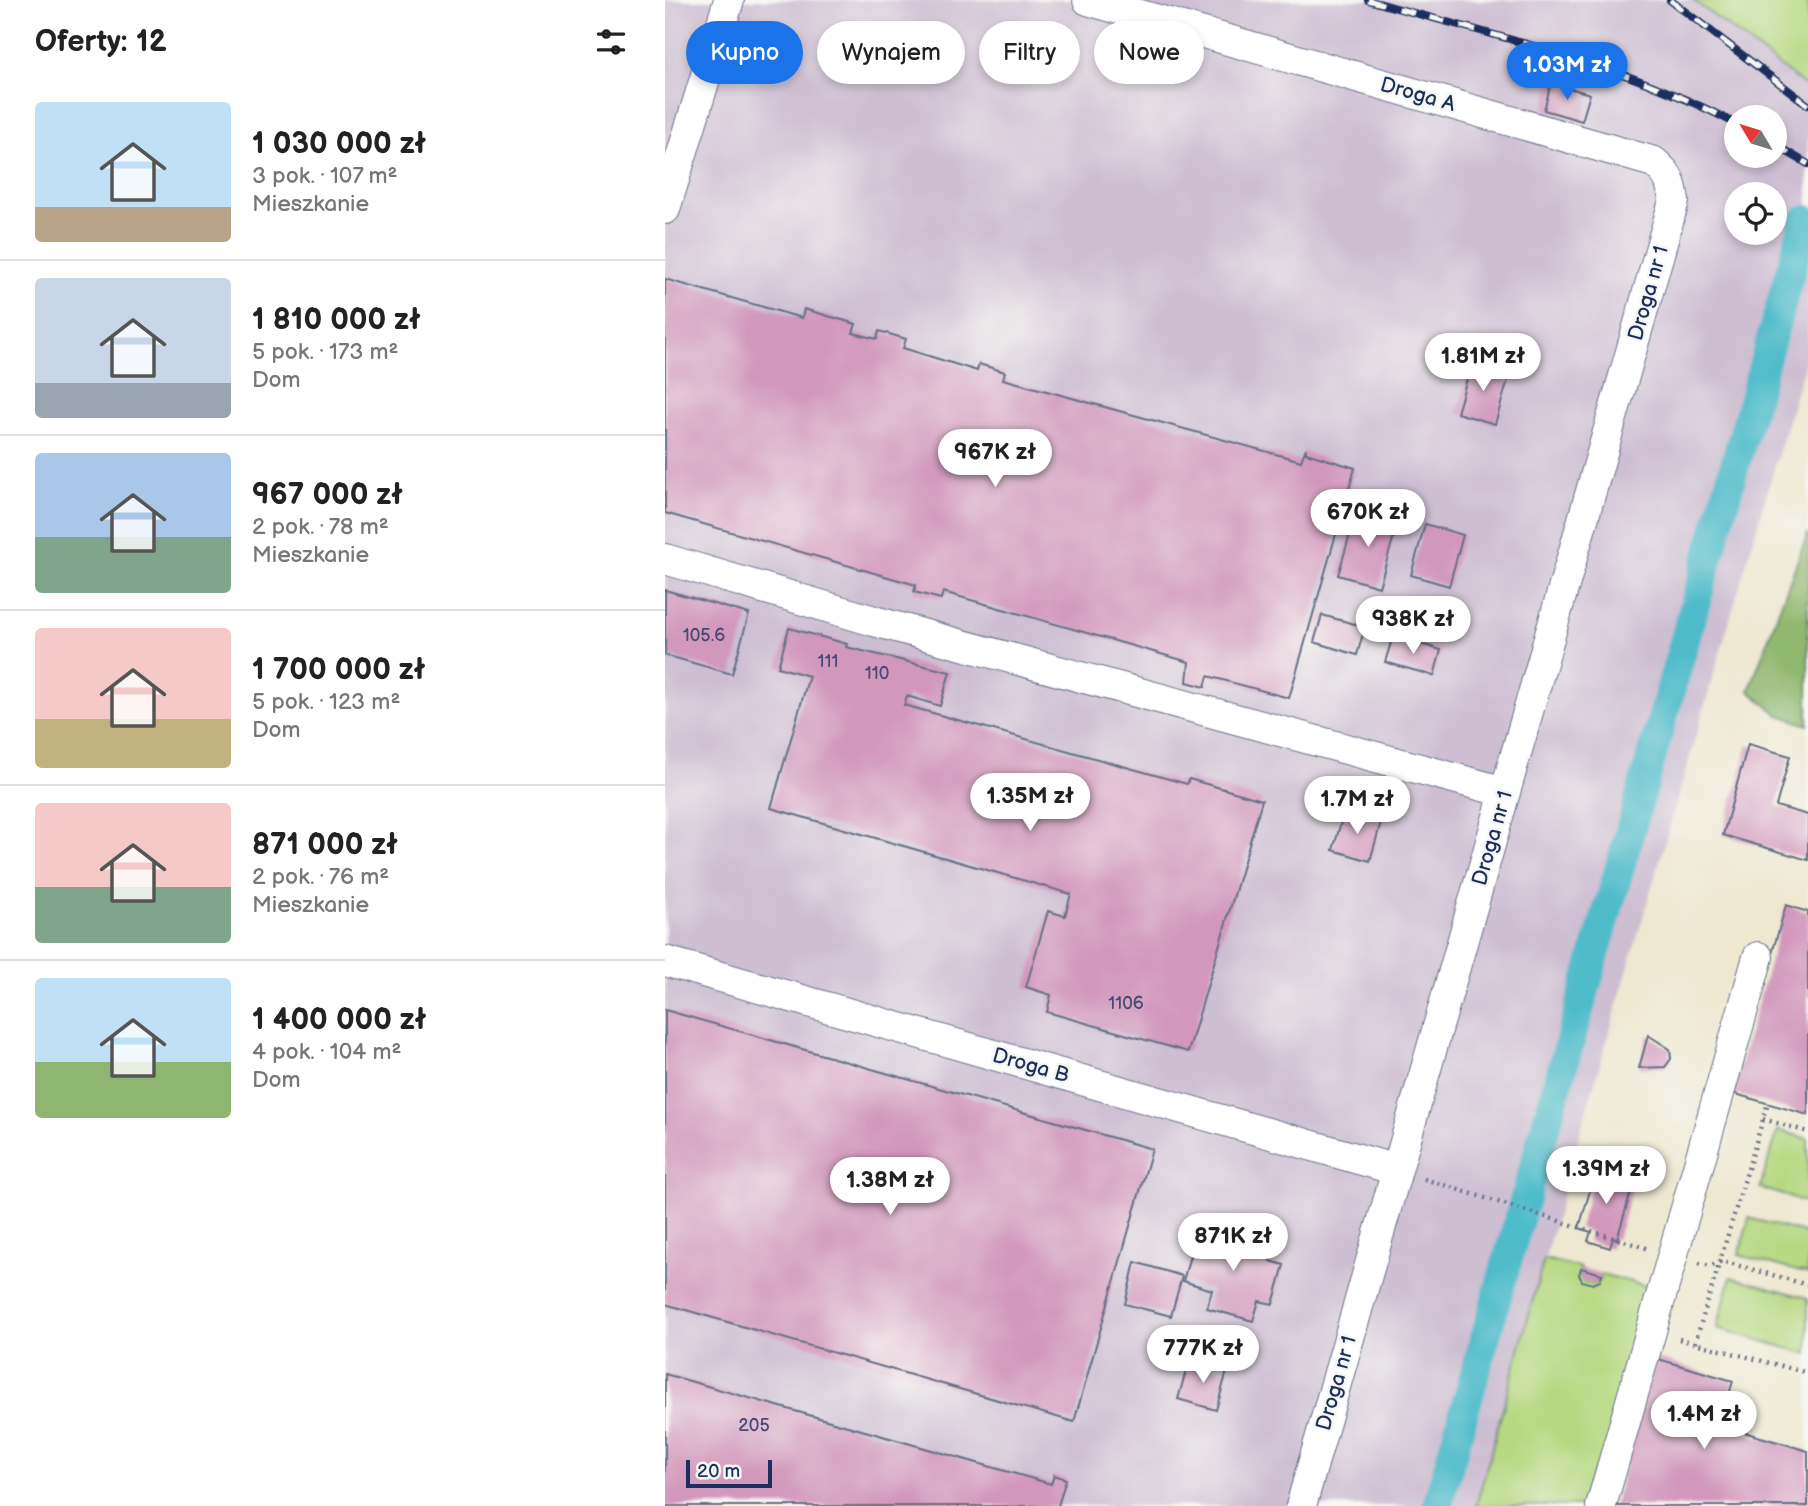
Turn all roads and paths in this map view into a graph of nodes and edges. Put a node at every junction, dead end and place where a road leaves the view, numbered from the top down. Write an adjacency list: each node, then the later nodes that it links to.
1 (729, 0): 4 (lane)
2 (1088, 0): 3 (lane, Droga A)
3 (1665, 170): 6 (lane, Droga nr 1)
4 (665, 209)
5 (665, 559): 6 (lane)
6 (1505, 792): 12 (lane, Droga nr 1)
7 (1758, 957): 13 (lane)
8 (665, 961): 12 (lane, Droga B)
9 (1768, 1104): 10 (path)
10 (1763, 1119): 11 (path); 14 (path)
11 (1808, 1132)
12 (1397, 1170): 13 (path); 19 (lane, Droga nr 1)
13 (1672, 1256): 14 (path); 16 (lane)
14 (1722, 1261): 15 (path); 17 (path)
15 (1808, 1285)
16 (1652, 1330): 17 (path); 20 (lane)
17 (1695, 1343): 18 (path)
18 (1808, 1373)
19 (1301, 1506)
20 (1601, 1506)

